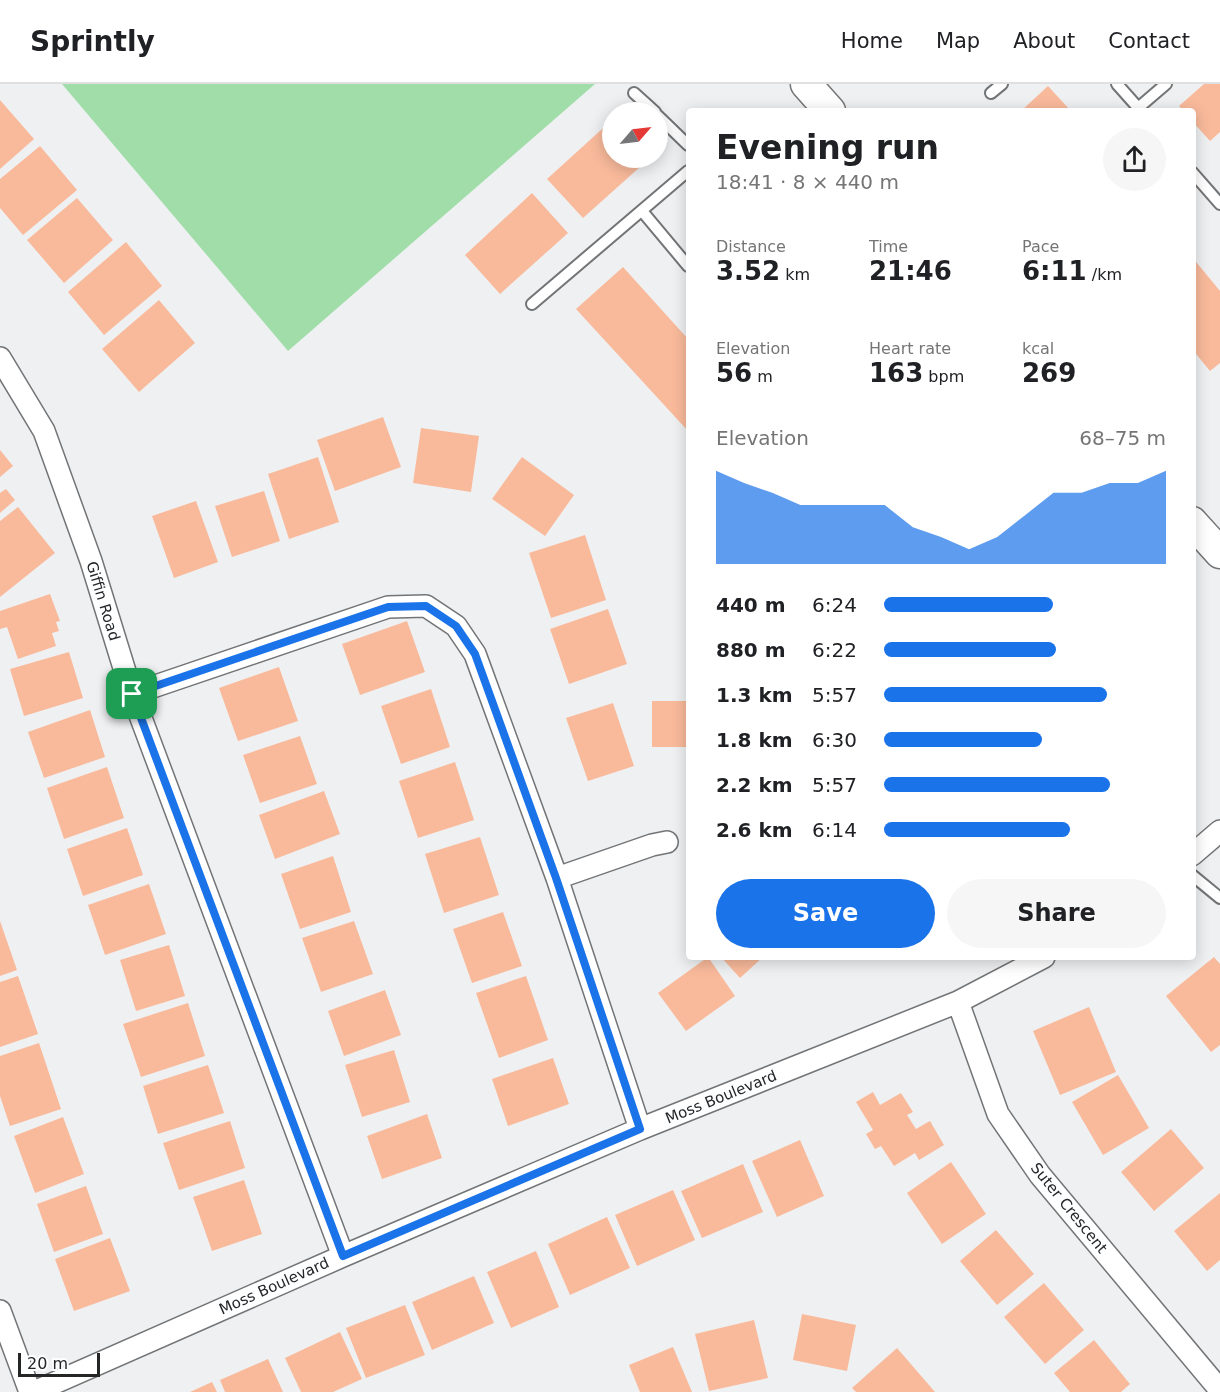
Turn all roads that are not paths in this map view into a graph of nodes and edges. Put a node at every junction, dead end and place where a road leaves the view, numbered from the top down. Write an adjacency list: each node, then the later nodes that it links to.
1 (806, 84): 8 (main road)
2 (1002, 84): 6 (lane)
3 (1118, 84): 9 (lane)
4 (1166, 84): 10 (lane)
5 (634, 93): 7 (lane)
6 (991, 93)
7 (643, 102)
8 (827, 108)
9 (1138, 108)
10 (1140, 108)
11 (668, 126): 12 (lane)
12 (686, 143)
13 (686, 173): 16 (lane)
14 (1196, 177): 15 (lane)
15 (1220, 204)
16 (642, 211): 17 (lane); 18 (lane)
17 (686, 264)
18 (532, 304)
19 (0, 358): 22 (street, Giffin Road)
20 (1196, 526): 21 (main road)
21 (1220, 553)
22 (132, 694): 26 (street); 32 (street, Giffin Road)
23 (1220, 831): 25 (street)
24 (667, 842): 26 (street)
25 (1196, 852)
26 (556, 878): 31 (street)
27 (1196, 878): 28 (lane)
28 (1220, 898)
29 (1038, 960): 30 (street, Moss Boulevard)
30 (958, 1002): 31 (street, Moss Boulevard); 34 (street, Suter Crescent)
31 (640, 1129): 32 (street, Moss Boulevard)
32 (343, 1256): 35 (street, Moss Boulevard)
33 (0, 1311): 35 (street)
34 (1220, 1390)
35 (32, 1392)

